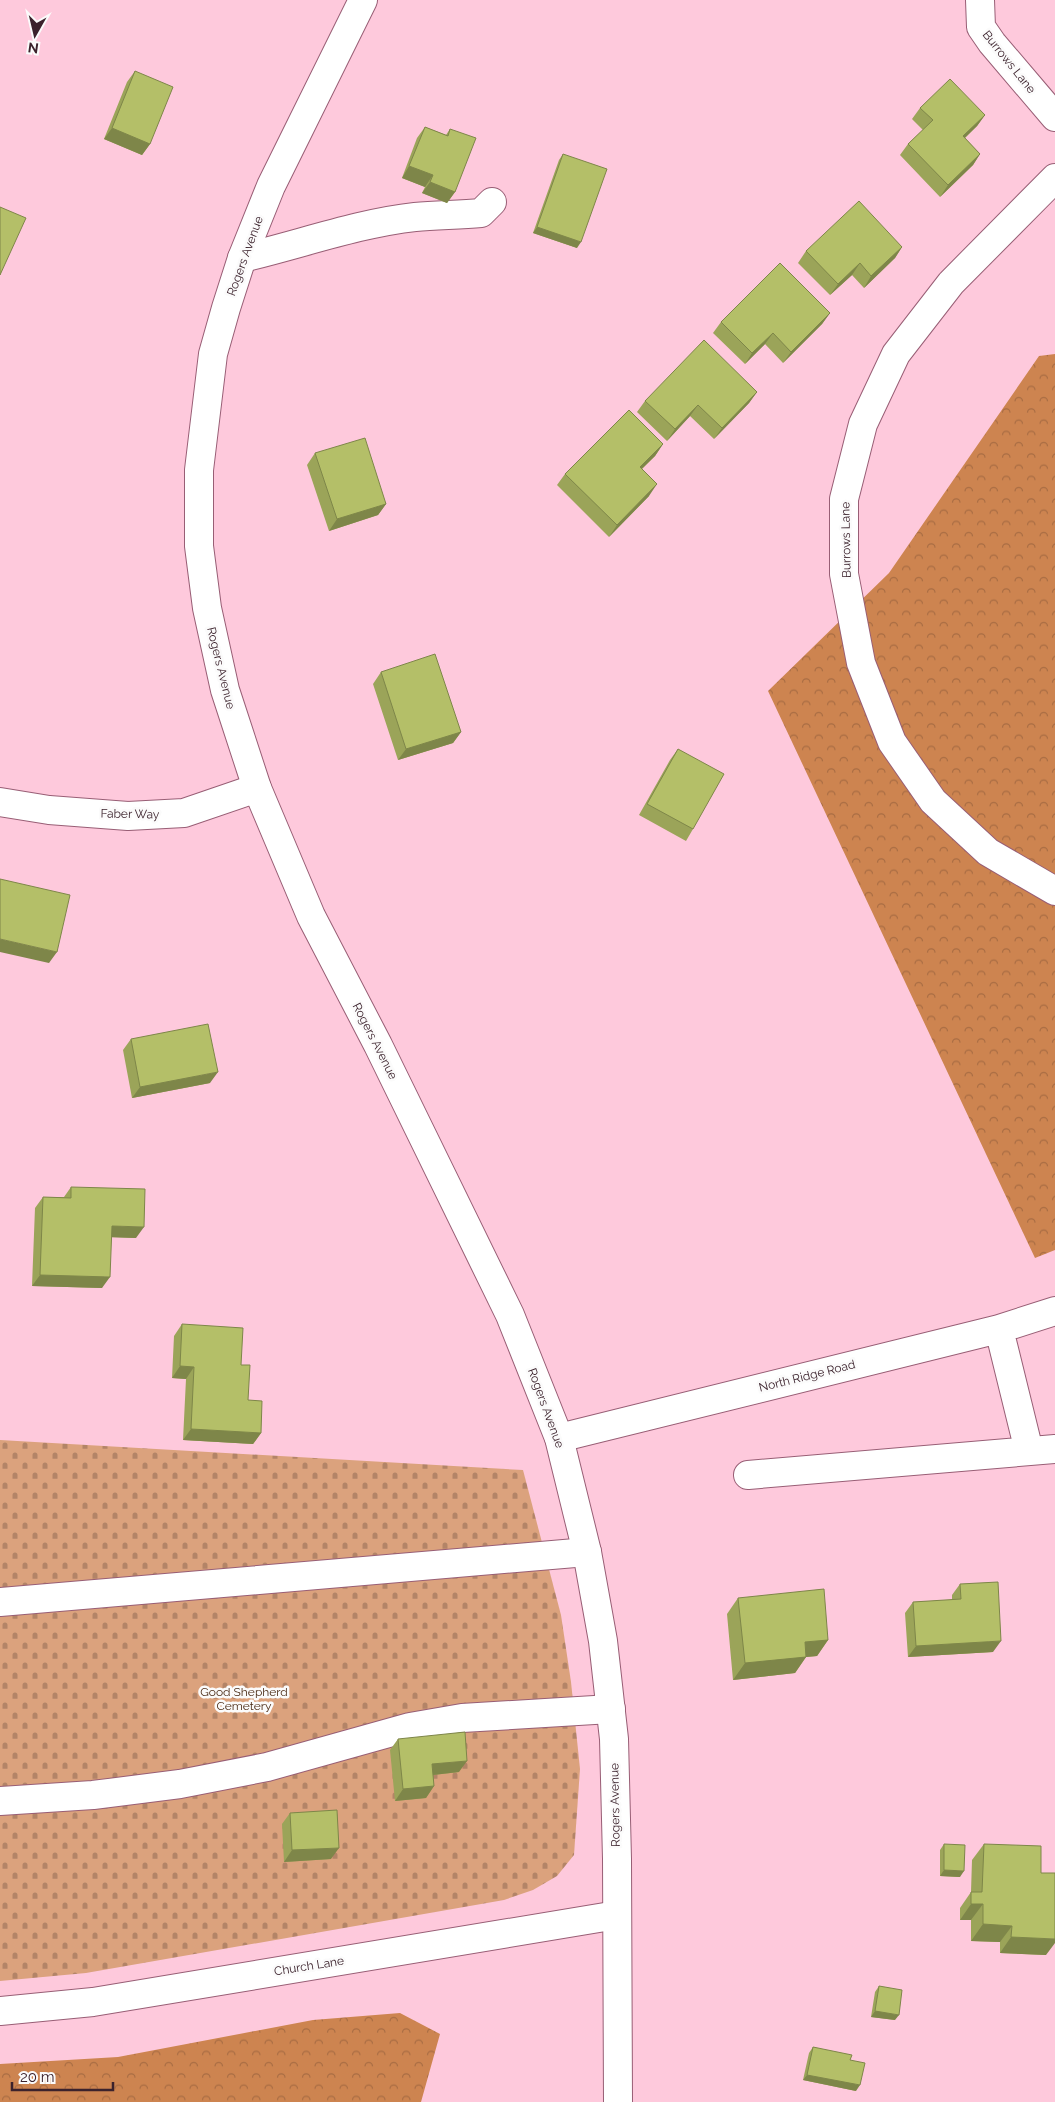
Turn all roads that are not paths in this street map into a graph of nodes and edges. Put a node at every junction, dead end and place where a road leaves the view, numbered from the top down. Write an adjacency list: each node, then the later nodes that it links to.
1 (363, 0): 6 (street, Rogers Avenue)
2 (980, 0): 3 (street, Burrows Lane)
3 (1055, 118)
4 (1055, 178): 9 (street, Burrows Lane)
5 (492, 202): 6 (street)
6 (242, 258): 7 (street, Rogers Avenue)
7 (257, 788): 8 (street, Faber Way); 12 (street, Rogers Avenue)
8 (0, 802)
9 (1055, 891)
10 (1055, 1311): 11 (street, North Ridge Road)
11 (998, 1329): 12 (street, North Ridge Road); 13 (street)
12 (559, 1438): 15 (street, Rogers Avenue)
13 (1042, 1450): 14 (street)
14 (748, 1475)
15 (587, 1552): 16 (street); 17 (street, Rogers Avenue)
16 (0, 1602)
17 (611, 1710): 18 (street); 19 (street, Rogers Avenue)
18 (0, 1801)
19 (617, 1916): 20 (street, Church Lane); 21 (street, Rogers Avenue)
20 (0, 2012)
21 (618, 2102)

